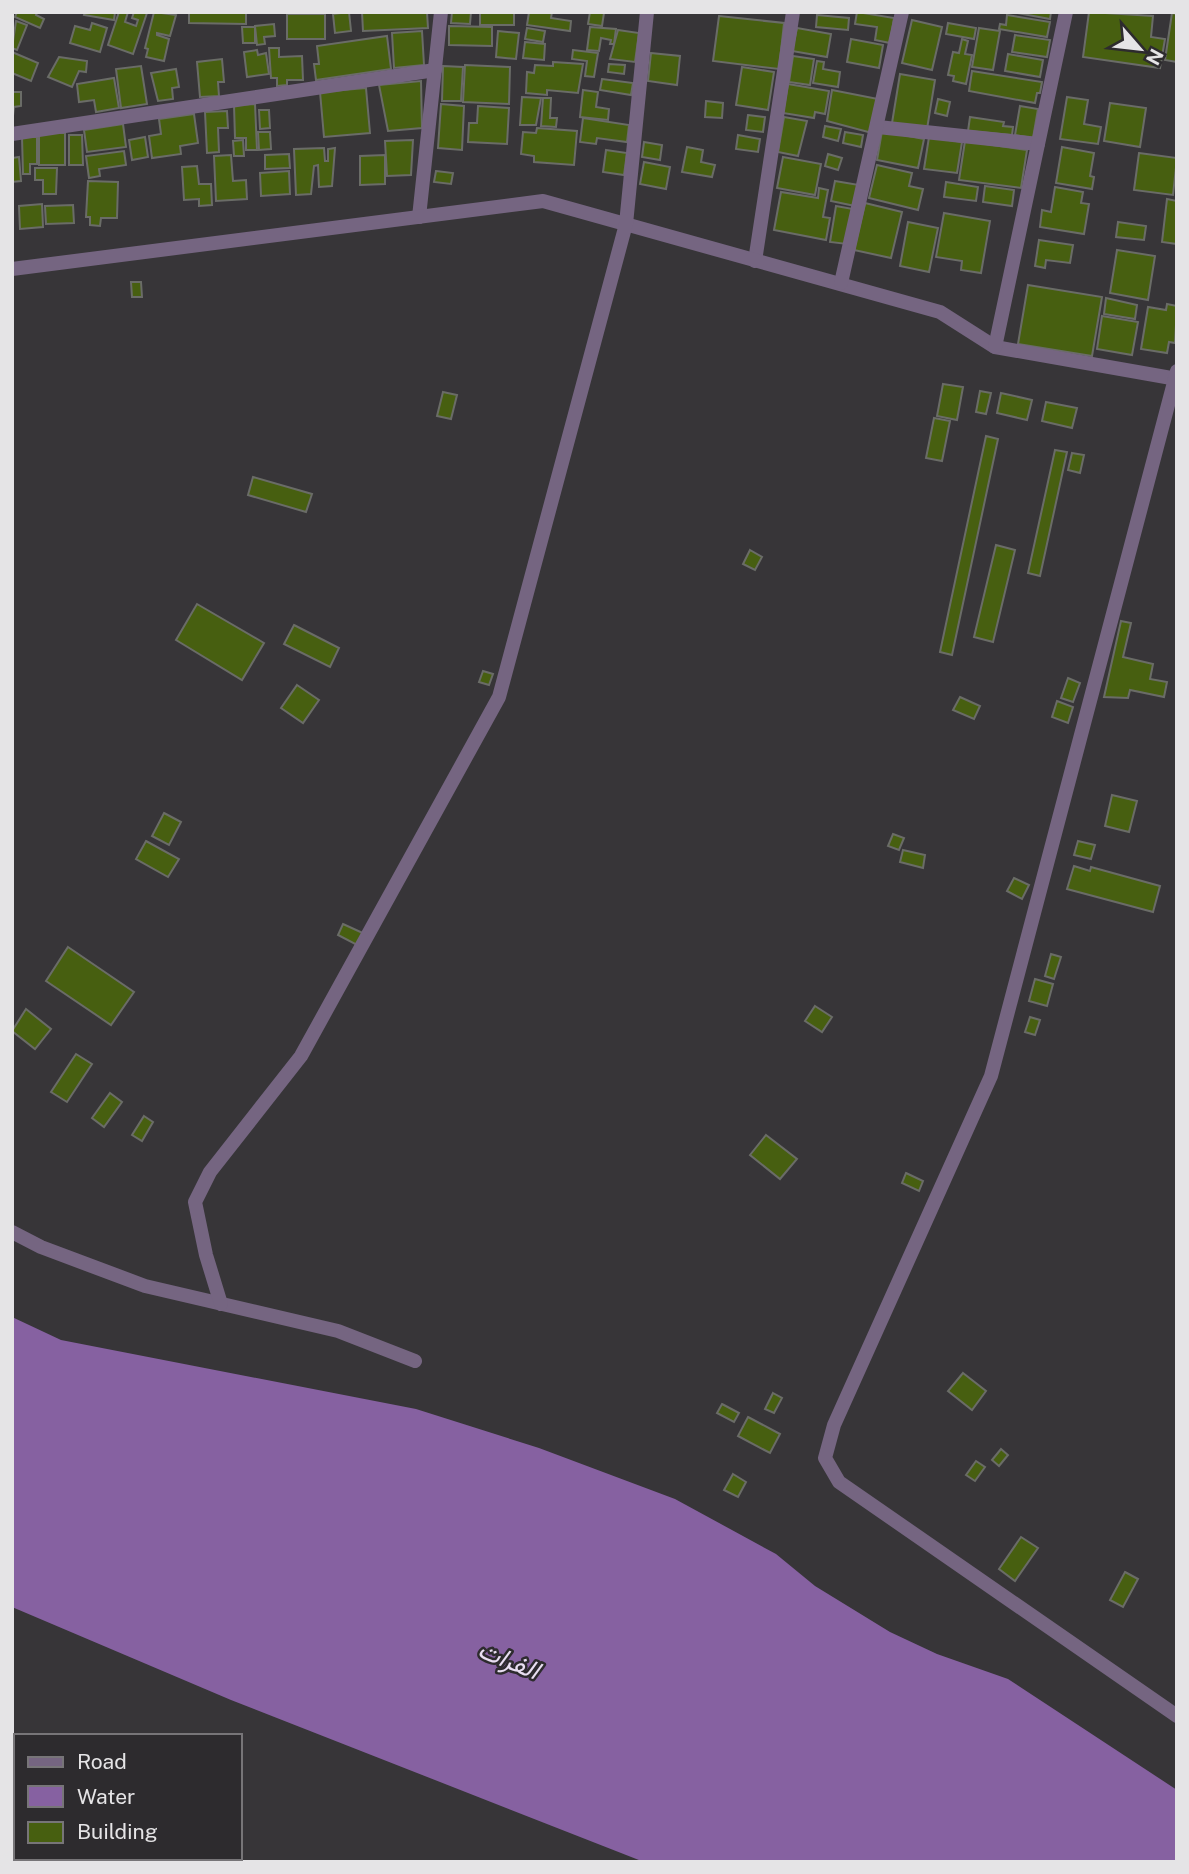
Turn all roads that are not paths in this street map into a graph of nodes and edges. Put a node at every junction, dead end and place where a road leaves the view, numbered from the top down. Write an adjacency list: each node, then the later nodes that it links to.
1 (441, 12): 6 (street)
2 (648, 12): 11 (street)
3 (793, 12): 12 (street)
4 (902, 12): 7 (street)
5 (1066, 12): 9 (street)
6 (435, 70): 8 (street); 10 (street)
7 (878, 127): 9 (street); 14 (street)
8 (12, 134)
9 (1038, 144): 15 (street)
10 (419, 217): 11 (street); 13 (street)
11 (626, 224): 12 (street); 18 (street)
12 (755, 261): 14 (street)
13 (12, 269)
14 (841, 283): 15 (street)
15 (995, 347): 16 (street)
16 (1176, 376): 20 (street)
17 (12, 1232): 18 (street)
18 (221, 1304): 19 (street)
19 (415, 1361)
20 (1177, 1716)

